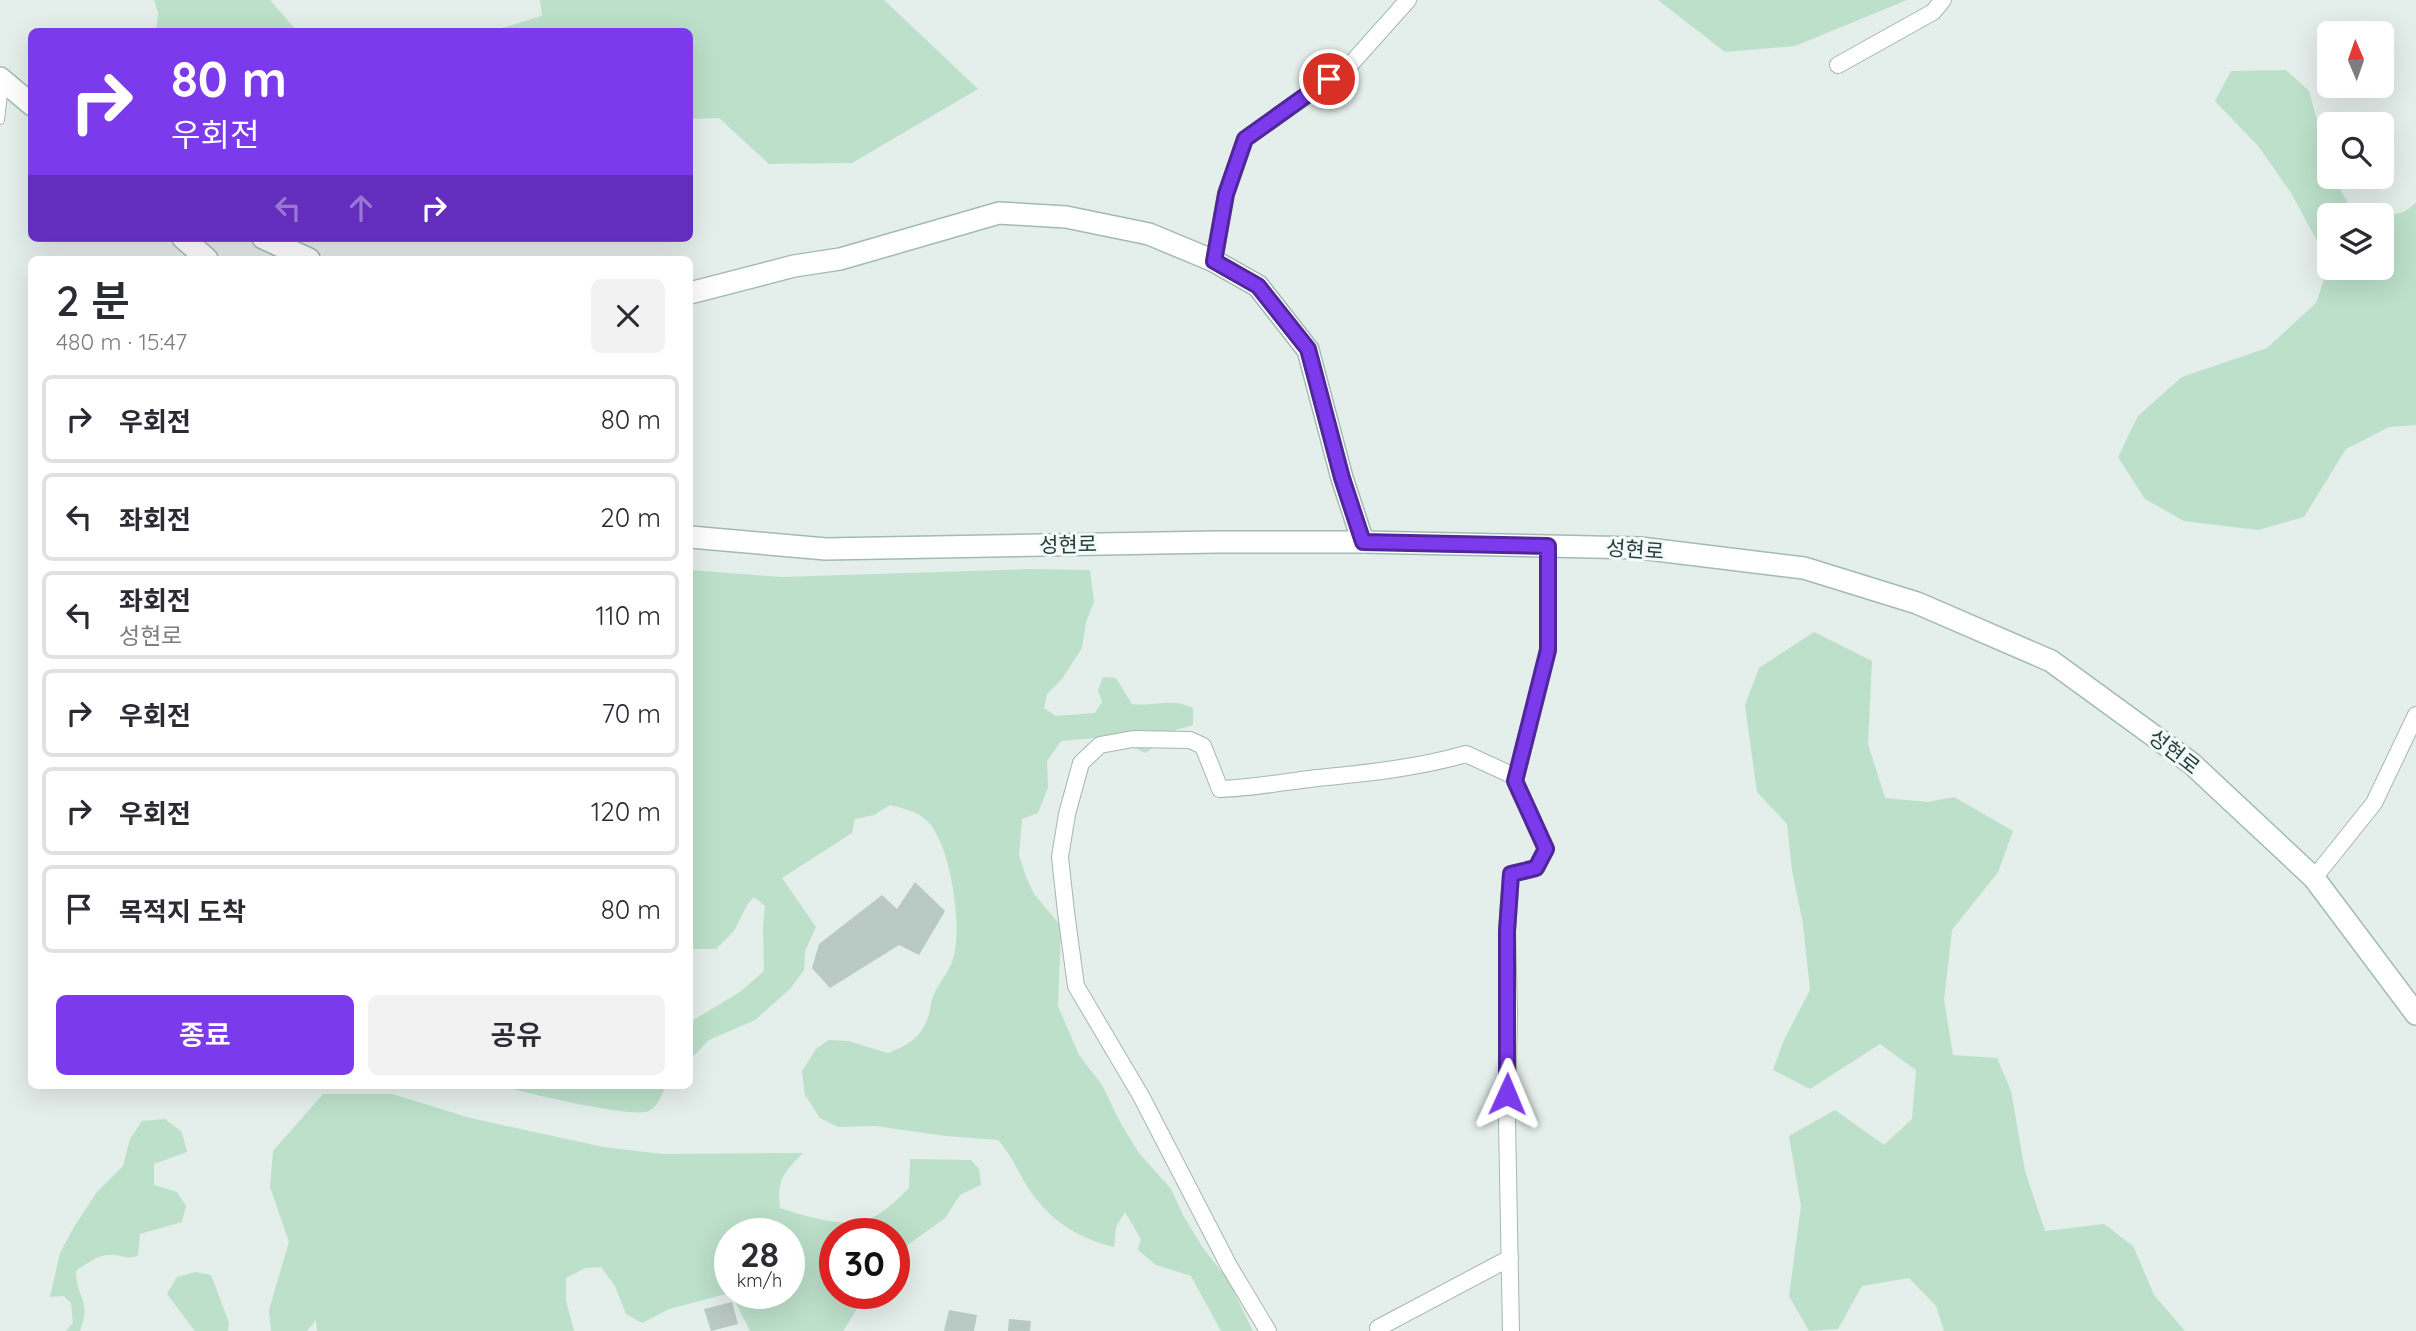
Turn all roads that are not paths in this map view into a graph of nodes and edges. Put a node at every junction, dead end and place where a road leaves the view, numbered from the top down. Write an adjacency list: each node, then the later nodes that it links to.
1 (1408, 0): 11 (street)
2 (1943, 0): 3 (street)
3 (1838, 65)
4 (2, 80): 5 (main road); 6 (lane)
5 (28, 102)
6 (0, 120)
7 (187, 242): 9 (main road)
8 (272, 242): 10 (main road)
9 (203, 256)
10 (302, 256)
11 (1214, 261): 12 (main road); 14 (main road)
12 (693, 292)
13 (693, 537): 14 (main road, 성현로)
14 (1363, 542): 15 (main road, 성현로)
15 (1548, 546): 17 (street); 18 (main road, 성현로)
16 (2416, 715): 18 (street)
17 (1516, 777): 20 (street); 22 (street)
18 (2314, 878): 19 (main road, 성현로)
19 (2416, 1013)
20 (1510, 1258): 21 (street); 23 (street)
21 (1378, 1328)
22 (1268, 1331)
23 (1511, 1331)

